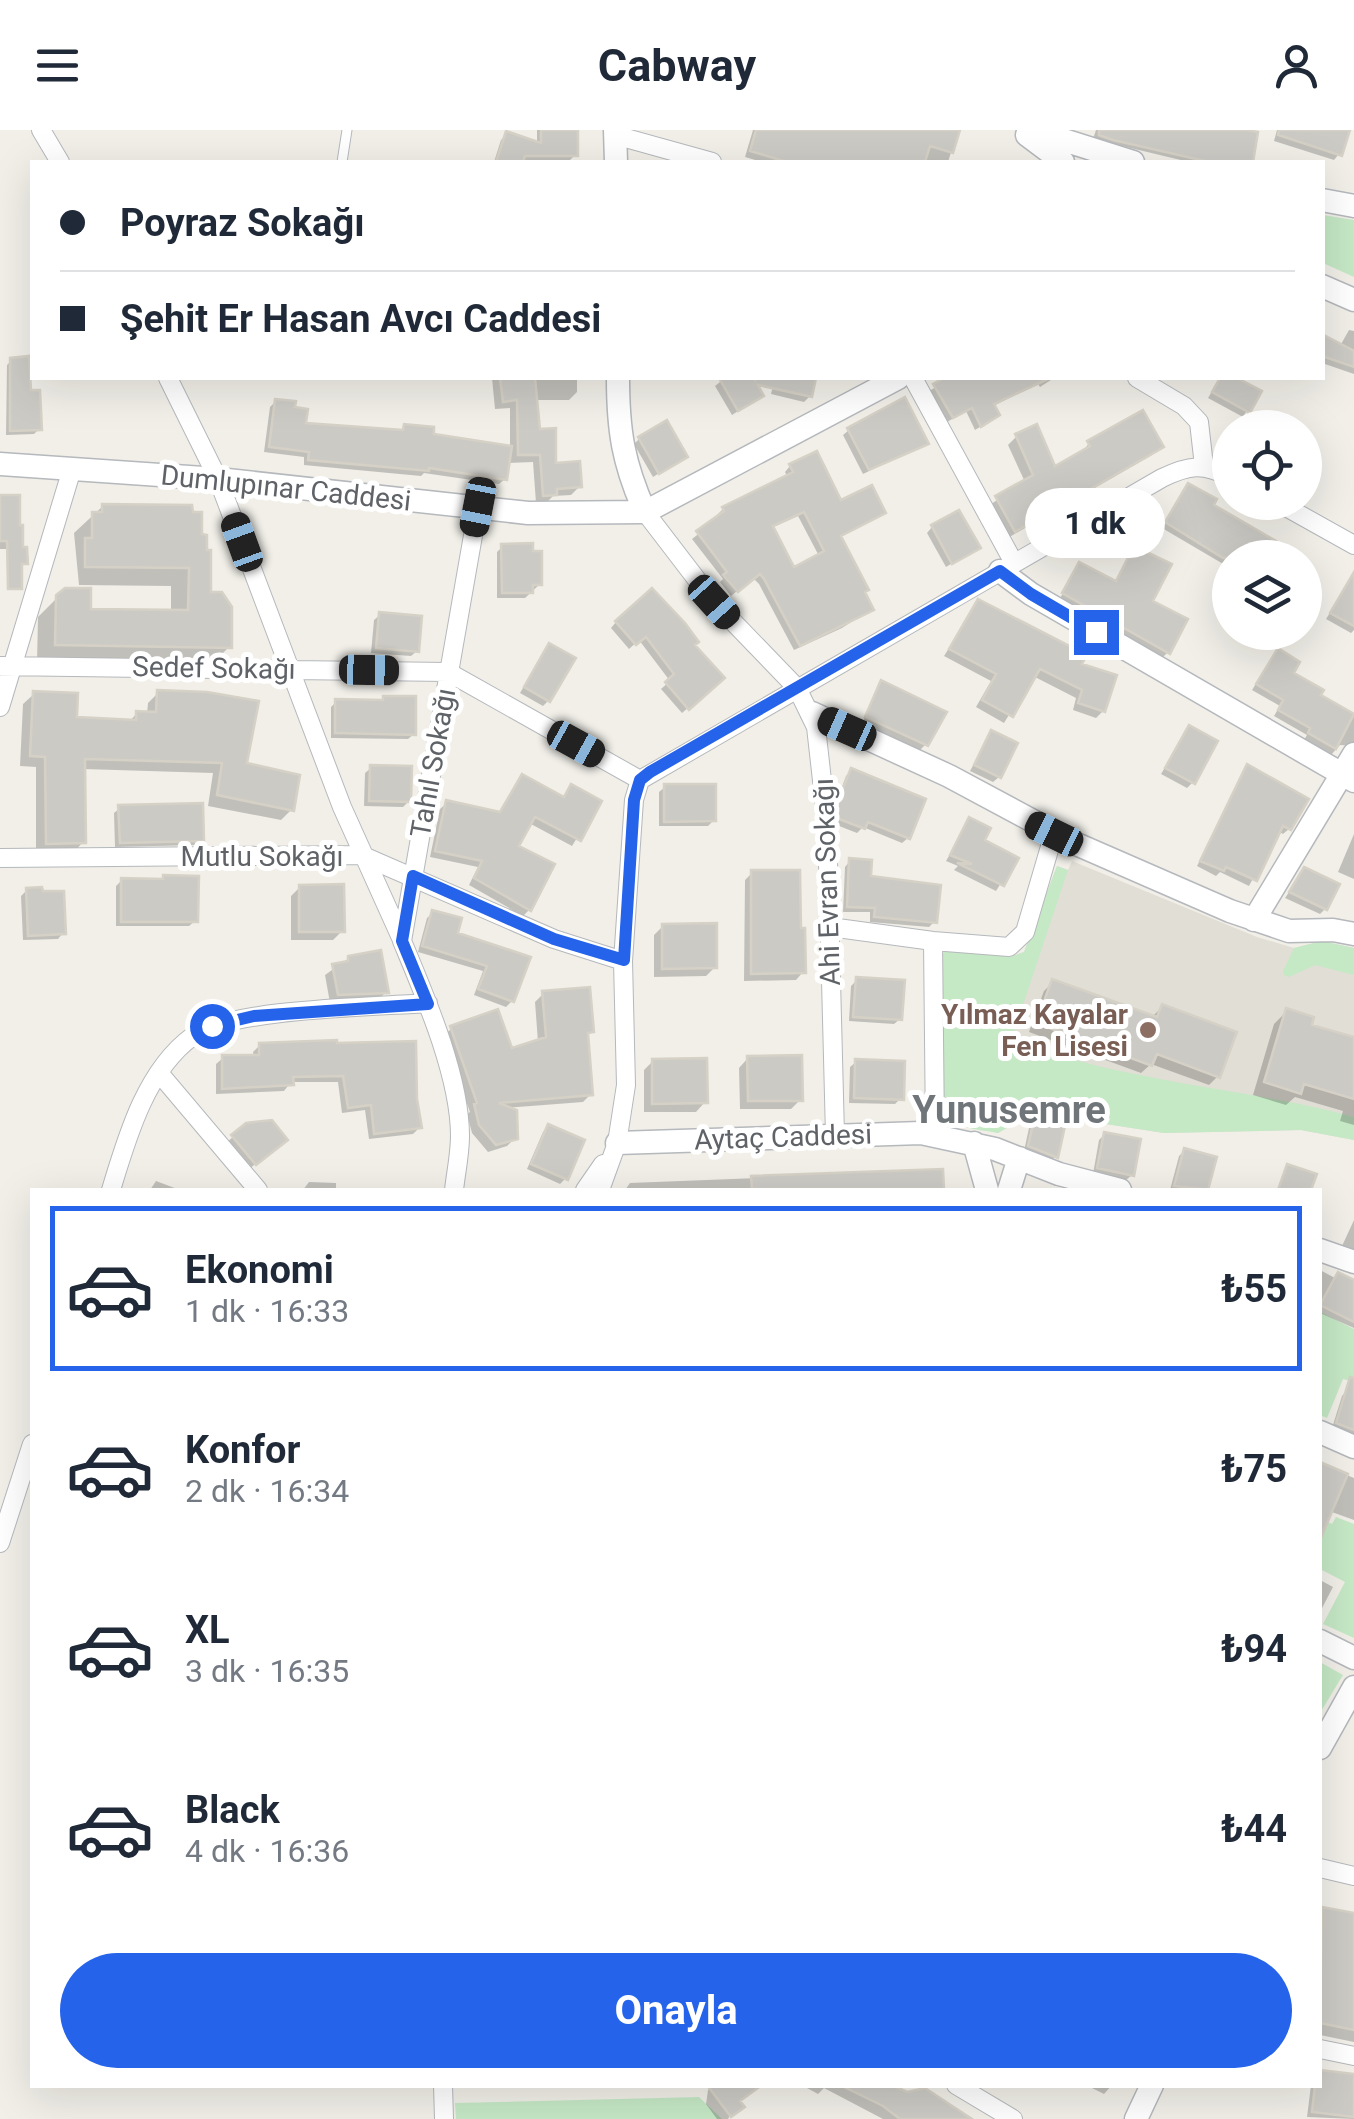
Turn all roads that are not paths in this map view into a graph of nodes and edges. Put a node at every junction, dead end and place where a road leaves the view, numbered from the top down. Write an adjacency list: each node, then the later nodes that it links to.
1 (41, 130): 6 (street)
2 (347, 130): 7 (lane)
3 (1020, 130): 10 (street)
4 (1032, 130): 11 (street)
5 (615, 132): 8 (street); 9 (street)
6 (59, 160)
7 (342, 160)
8 (616, 160)
9 (706, 160)
10 (1060, 160)
11 (1126, 160)
12 (1325, 201): 13 (street)
13 (1354, 206)
14 (1325, 287): 15 (street)
15 (1354, 300)
16 (169, 380): 25 (street)
17 (618, 380): 27 (street)
18 (894, 380): 27 (street, Dumlupınar Caddesi)
19 (915, 380): 30 (street)
20 (1140, 380): 22 (street)
21 (0, 464): 23 (street, Dumlupınar Caddesi)
22 (1204, 466): 24 (street); 30 (street)
23 (72, 469): 25 (street, Dumlupınar Caddesi); 31 (street)
24 (1212, 469)
25 (218, 479): 26 (street, Dumlupınar Caddesi); 32 (street)
26 (478, 507): 27 (street, Dumlupınar Caddesi); 33 (street, Tahıl Sokağı)
27 (645, 512): 34 (street, Ahi Evran Sokağı)
28 (1309, 520): 29 (street)
29 (1354, 545)
30 (1007, 567): 34 (street); 37 (street)
31 (6, 666): 32 (street, Sedef Sokağı); 35 (street)
32 (290, 668): 33 (street, Sedef Sokağı); 40 (street)
33 (448, 672): 38 (street, Sedef Sokağı); 42 (street, Tahıl Sokağı)
34 (797, 688): 36 (street, Ahi Evran Sokağı); 38 (street)
35 (0, 708)
36 (812, 713): 39 (street); 44 (street, Ahi Evran Sokağı)
37 (1350, 770): 43 (street)
38 (640, 780): 48 (street)
39 (1054, 834): 43 (street); 47 (street)
40 (361, 855): 41 (street, Mutlu Sokağı); 42 (street, Mutlu Sokağı); 46 (street)
41 (0, 858)
42 (413, 876): 46 (street, Tahıl Sokağı); 48 (street, Mutlu Sokağı)
43 (1254, 920): 45 (street)
44 (830, 928): 47 (street); 51 (street, Ahi Evran Sokağı)
45 (1354, 934)
46 (402, 941): 49 (street)
47 (933, 941): 52 (street)
48 (624, 960): 53 (street)
49 (428, 1004): 50 (street); 58 (street)
50 (160, 1074): 56 (street); 57 (street)
51 (835, 1135): 52 (street, Aytaç Caddesi); 53 (street, Aytaç Caddesi)
52 (935, 1136): 54 (street, Aytaç Caddesi)
53 (617, 1143): 59 (street); 60 (street)
54 (974, 1143): 55 (street, Aytaç Caddesi); 61 (street)
55 (1019, 1158): 62 (street); 63 (street, Aytaç Caddesi)
56 (112, 1188)
57 (256, 1188)
58 (454, 1188)
59 (586, 1188)
60 (601, 1188)
61 (986, 1188)
62 (1011, 1188)
63 (1112, 1188)
64 (1322, 1251): 65 (street)
65 (1354, 1262)
66 (1322, 1433): 67 (street)
67 (1354, 1447)
68 (30, 1450): 69 (street)
69 (0, 1543)
70 (1322, 1642): 71 (street)
71 (1354, 1658)
72 (1354, 1688): 73 (street)
73 (1322, 1744)
74 (1322, 1868): 75 (street)
75 (1354, 1876)
76 (1322, 2050): 77 (street)
77 (1354, 2056)
78 (443, 2088): 81 (street)
79 (961, 2088): 82 (street)
80 (1151, 2088): 83 (street)
81 (444, 2119)
82 (1013, 2119)
83 (1136, 2119)

